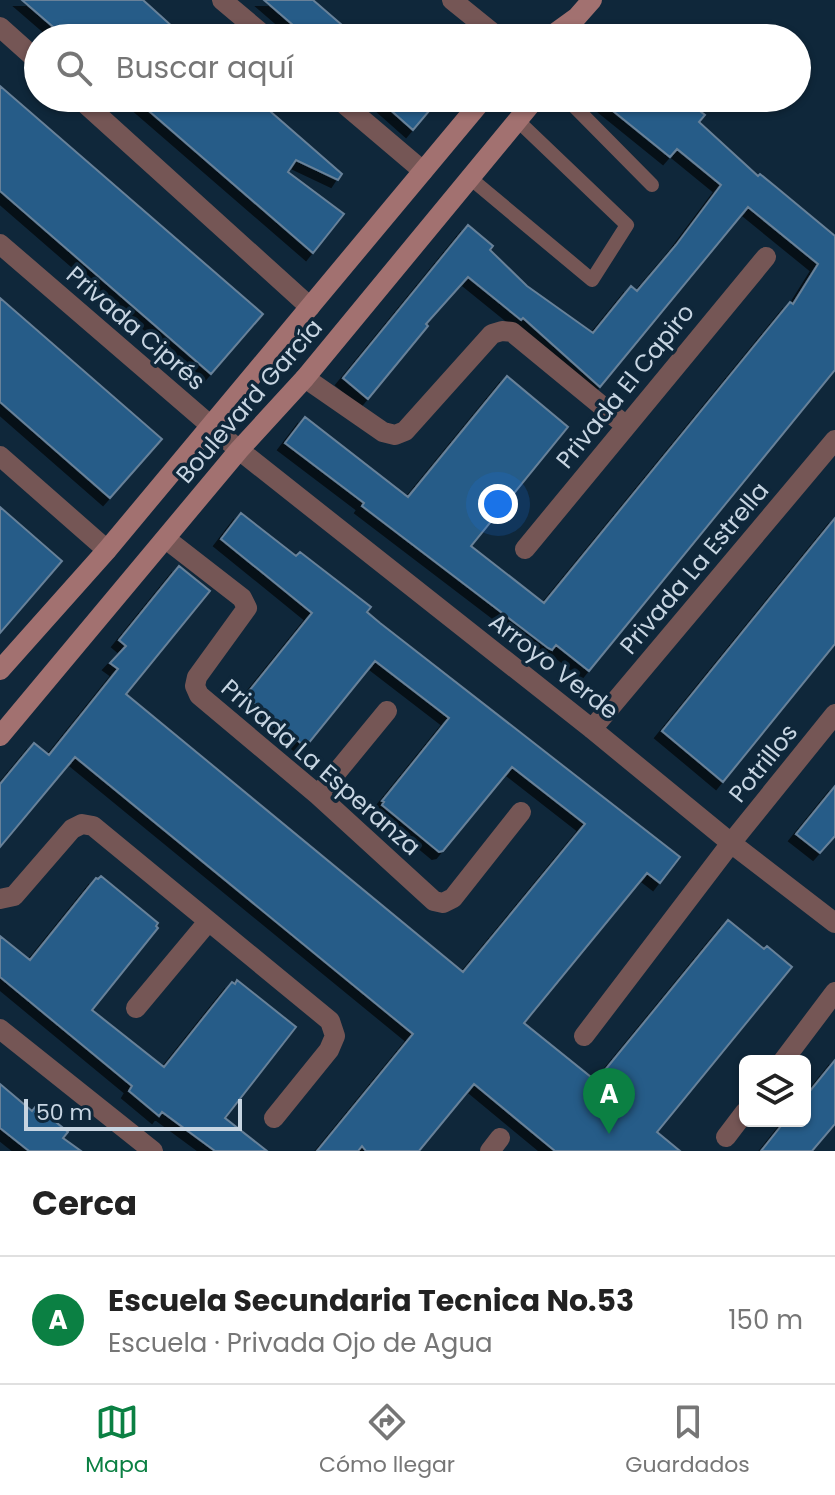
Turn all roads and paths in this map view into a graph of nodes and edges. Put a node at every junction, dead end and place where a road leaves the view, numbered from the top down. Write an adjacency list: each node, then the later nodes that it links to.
1 (222, 0): 5 (street)
2 (452, 0): 6 (street)
3 (592, 0): 4 (main road)
4 (577, 17): 7 (main road); 8 (main road)
5 (250, 24)
6 (482, 24)
7 (567, 24)
8 (574, 24)
9 (0, 27): 10 (street)
10 (24, 48)
11 (94, 112): 22 (street)
12 (353, 112): 17 (street)
13 (472, 112): 17 (main road, Boulevard García)
14 (524, 112): 16 (main road, Boulevard García)
15 (580, 112): 19 (lane)
16 (517, 120): 18 (main road, Boulevard García); 18 (lane)
17 (423, 171): 22 (main road, Boulevard García)
18 (470, 178): 23 (main road, Boulevard García)
19 (652, 185)
20 (0, 244): 25 (street, Privada Ciprés)
21 (766, 257): 24 (street, Privada El Capiro)
22 (310, 307): 25 (main road, Boulevard García)
23 (305, 378): 24 (street); 27 (main road, Boulevard García)
24 (625, 425): 30 (street, Privada El Capiro)
25 (211, 427): 27 (street, Privada Ciprés); 31 (main road, Boulevard García)
26 (835, 440): 35 (street, Privada La Estrella)
27 (239, 450): 29 (main road, Boulevard García); 35 (street, Arroyo Verde)
28 (0, 456): 31 (street)
29 (166, 539): 36 (main road, Boulevard García); 37 (street, Privada La Esperanza)
30 (525, 549)
31 (107, 550): 32 (main road, Boulevard García)
32 (2, 662)
33 (387, 711): 37 (street)
34 (835, 714): 39 (street, Potrillos)
35 (592, 729): 39 (street, Arroyo Verde)
36 (0, 736)
37 (318, 795): 38 (street, Privada La Esperanza)
38 (521, 812)
39 (731, 843): 42 (street, Arroyo Verde); 46 (street, Potrillos)
40 (0, 899): 41 (street)
41 (207, 923): 44 (street); 48 (street)
42 (835, 923)
43 (835, 992): 47 (street)
44 (136, 1008)
45 (0, 1029): 51 (street)
46 (584, 1036)
47 (788, 1055)
48 (274, 1118)
49 (739, 1120): 50 (street)
50 (726, 1137)
51 (153, 1151)

